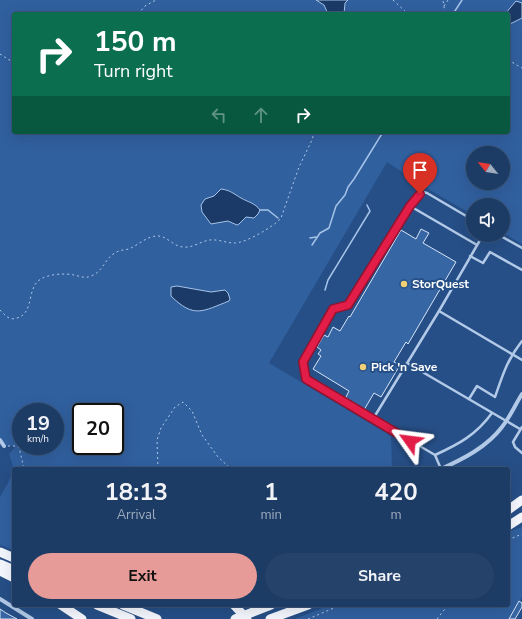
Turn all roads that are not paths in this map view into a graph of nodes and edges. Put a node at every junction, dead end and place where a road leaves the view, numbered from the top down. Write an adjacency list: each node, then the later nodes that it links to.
1 (410, 206): 2 (lane); 5 (lane); 17 (lane)
2 (466, 216)
3 (510, 241): 6 (lane)
4 (479, 242): 5 (lane)
5 (477, 245): 7 (lane)
6 (522, 248)
7 (470, 256): 8 (lane); 9 (lane)
8 (522, 270)
9 (439, 311): 11 (lane); 13 (lane)
10 (522, 341): 11 (lane)
11 (512, 354): 12 (lane); 15 (lane)
12 (522, 360)
13 (407, 363): 15 (lane); 17 (lane)
14 (522, 394): 18 (street)
15 (470, 400): 16 (lane)
16 (492, 413): 18 (lane); 23 (lane)
17 (373, 419): 23 (lane)
18 (506, 421): 19 (lane); 25 (street)
19 (521, 428): 22 (lane)
20 (0, 440): 21 (street)
21 (4, 446)
22 (522, 453)
23 (435, 456): 24 (lane)
24 (440, 467)
25 (445, 467)
26 (522, 500): 27 (main road)
27 (510, 509)
28 (522, 517): 29 (main road)
29 (510, 525)
30 (0, 552): 31 (main road)
31 (12, 557)
32 (0, 564): 33 (main road)
33 (12, 569)
34 (0, 570): 35 (main road)
35 (12, 577)
36 (0, 599): 37 (street)
37 (12, 606)
38 (13, 607): 47 (street)
39 (64, 607): 48 (main road)
40 (102, 607): 49 (main road)
41 (128, 607): 50 (main road)
42 (235, 607): 45 (main road)
43 (267, 607): 45 (main road)
44 (303, 607): 46 (main road)
45 (242, 618)
46 (275, 618)
47 (32, 619)
48 (82, 619)
49 (131, 619)
50 (157, 619)

